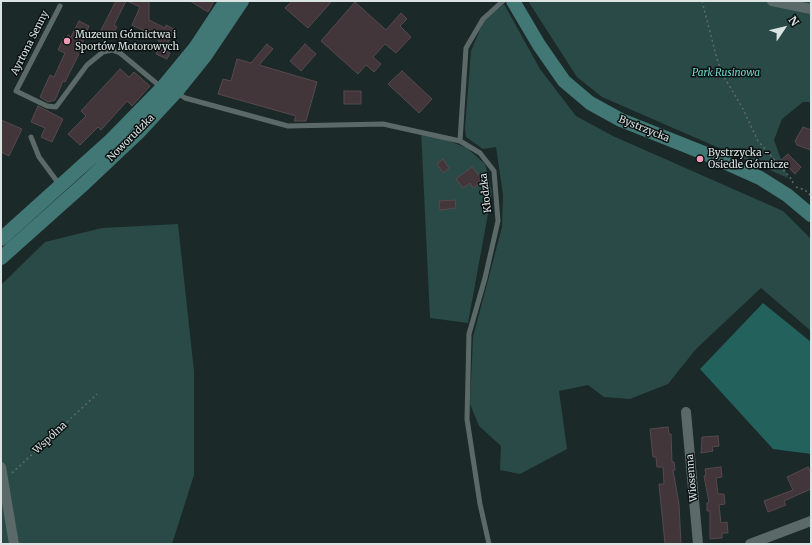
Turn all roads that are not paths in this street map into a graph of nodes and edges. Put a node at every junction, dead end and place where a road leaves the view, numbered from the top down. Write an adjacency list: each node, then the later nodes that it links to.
1 (226, 1): 8 (main road, Noworudzka)
2 (242, 1): 9 (main road, Noworudzka)
3 (503, 1): 11 (lane)
4 (513, 1): 13 (main road, Bystrzycka)
5 (772, 1): 7 (street)
6 (60, 6): 8 (lane, Ayrtona Senny)
7 (811, 9)
8 (162, 88): 12 (main road, Noworudzka)
9 (176, 92): 11 (lane, Kłodzka); 15 (main road, Noworudzka)
10 (31, 137): 12 (lane)
11 (460, 141): 21 (lane, Kłodzka)
12 (61, 186): 14 (main road, Noworudzka)
13 (808, 208)
14 (1, 239)
15 (1, 258)
16 (686, 412): 22 (street, Wiosenna)
17 (1, 467): 18 (street)
18 (2, 482): 20 (street)
19 (811, 521): 23 (street)
20 (14, 544)
21 (489, 544)
22 (698, 544)
23 (750, 544)

